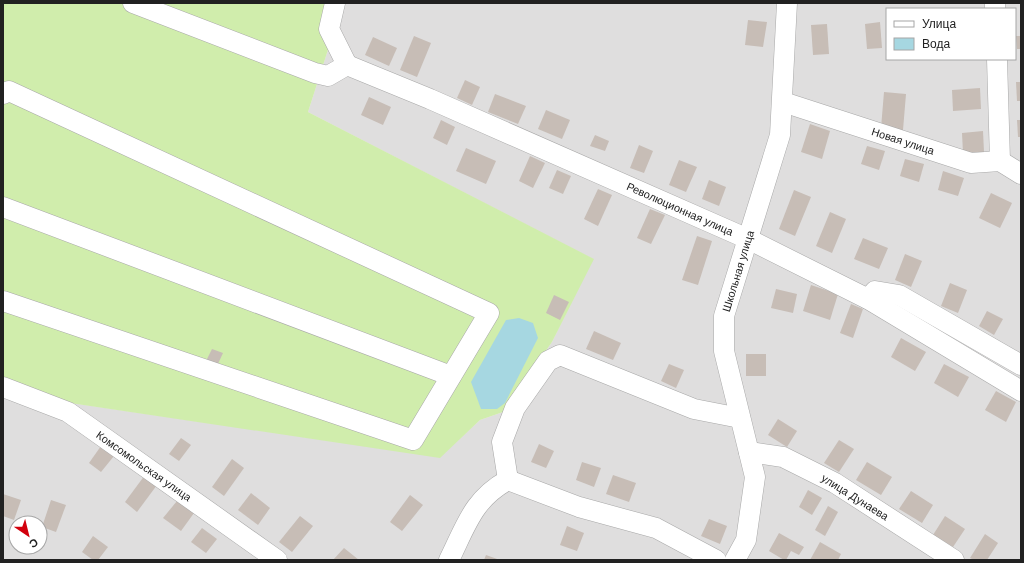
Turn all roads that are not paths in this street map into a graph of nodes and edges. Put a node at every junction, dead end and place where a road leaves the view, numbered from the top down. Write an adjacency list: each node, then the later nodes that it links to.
1 (133, 3): 5 (street)
2 (336, 3): 5 (street)
3 (787, 3): 7 (street, Школьная улица)
4 (997, 60): 8 (street)
5 (347, 65): 11 (street, Революционная улица)
6 (3, 94): 15 (street)
7 (783, 102): 8 (street, Новая улица); 11 (street, Школьная улица)
8 (1000, 161): 9 (street)
9 (1021, 174)
10 (3, 207): 15 (street)
11 (748, 239): 12 (street, Революционная улица); 18 (street, Школьная улица)
12 (868, 299): 14 (street); 17 (street, Революционная улица)
13 (3, 301): 15 (street)
14 (1021, 366)
15 (451, 376)
16 (3, 387): 21 (street, Комсомольская улица)
17 (1021, 391)
18 (740, 418): 19 (street, Школьная улица); 20 (street)
19 (749, 452): 24 (street, Школьная улица); 25 (street, улица Дунаева)
20 (508, 480): 22 (street); 23 (street)
21 (277, 560)
22 (449, 560)
23 (716, 560)
24 (735, 560)
25 (954, 560)

